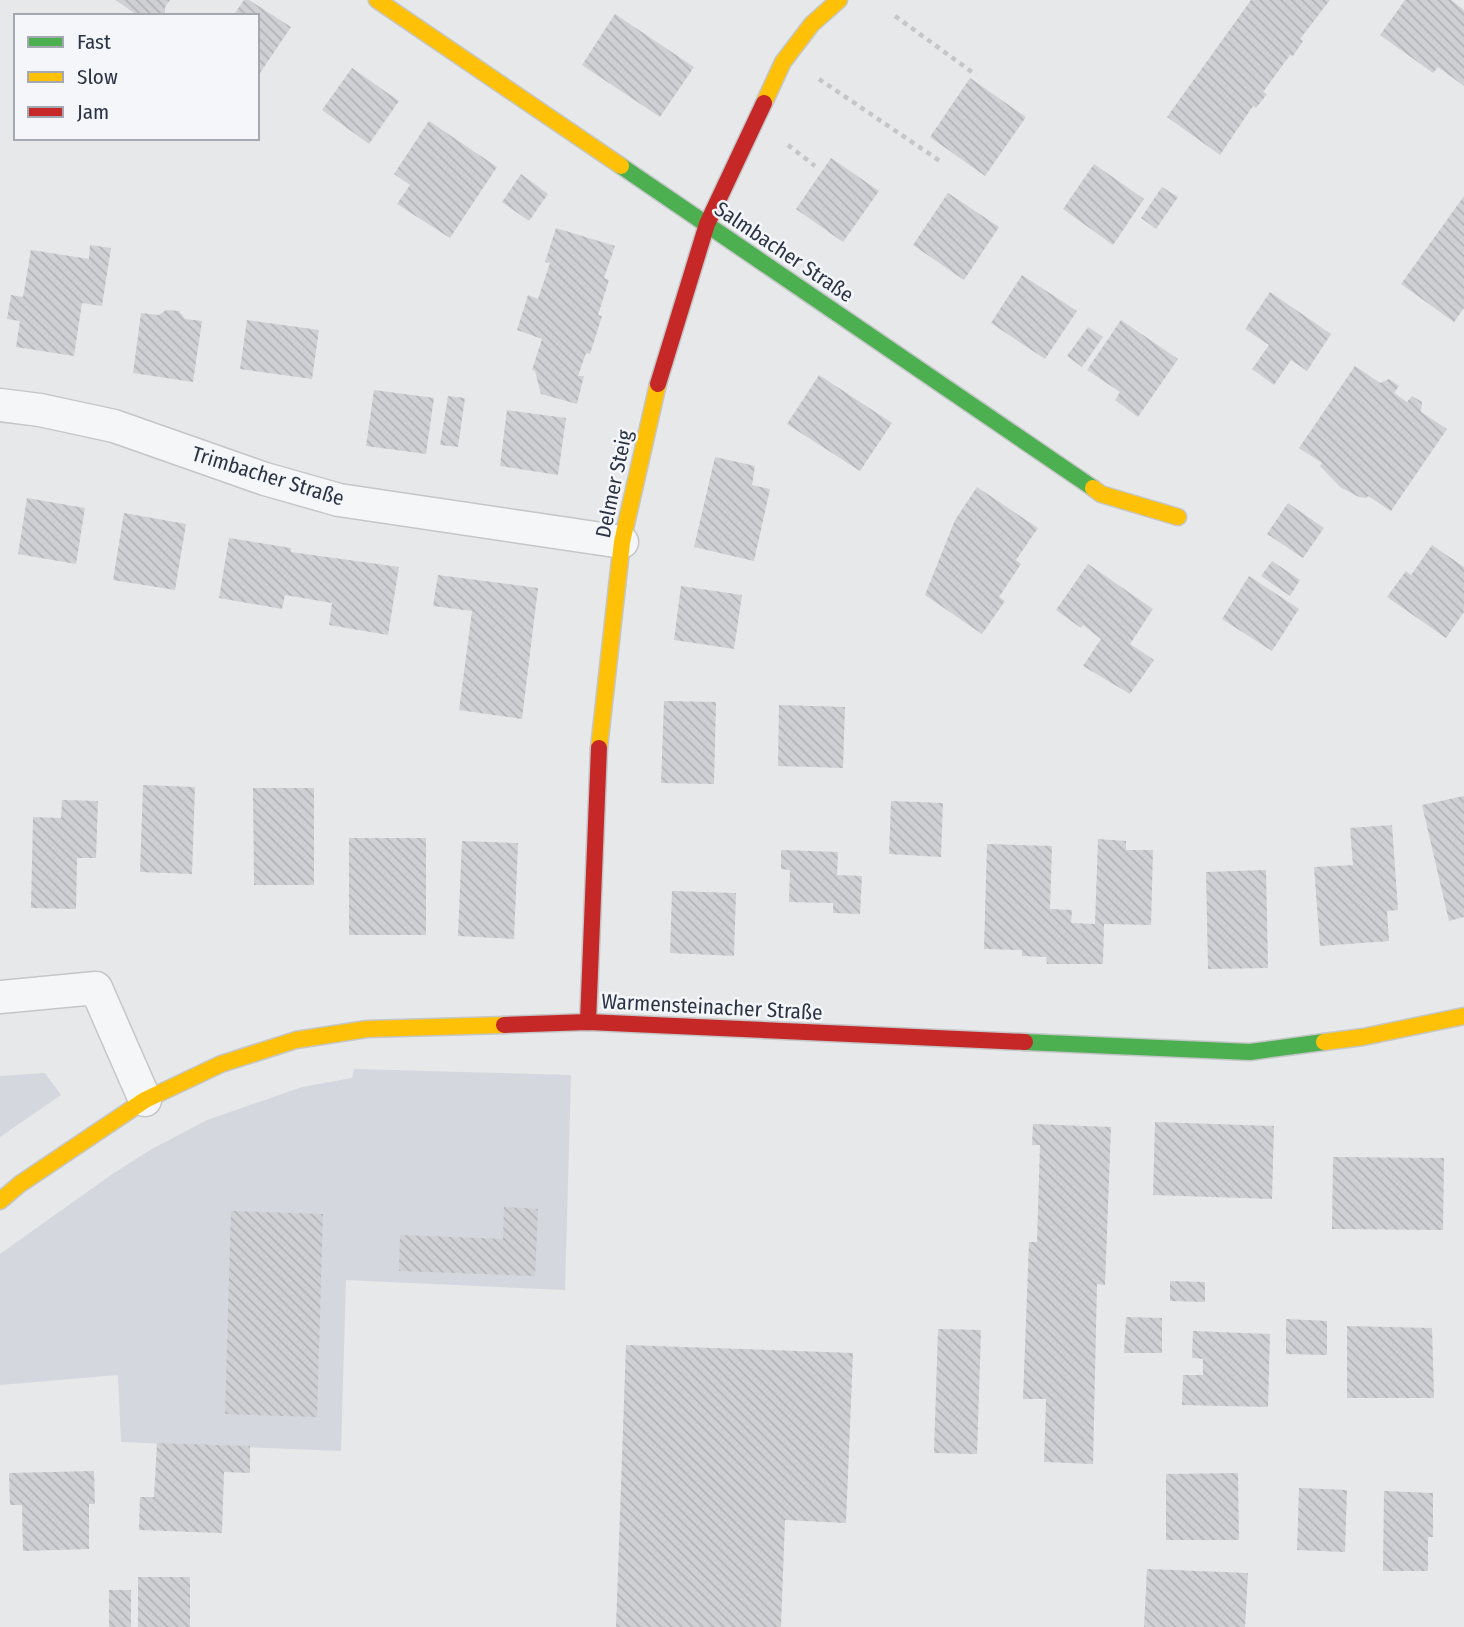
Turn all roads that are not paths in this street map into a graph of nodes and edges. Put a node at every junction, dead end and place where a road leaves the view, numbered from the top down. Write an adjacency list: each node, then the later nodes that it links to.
1 (377, 0): 3 (street, Salmbacher Straße)
2 (839, 0): 3 (street, Delmer Steig)
3 (708, 224): 5 (street, Salmbacher Straße); 6 (street, Delmer Steig)
4 (0, 405): 6 (street, Trimbacher Straße)
5 (1178, 517)
6 (622, 542): 9 (street, Delmer Steig)
7 (0, 997): 10 (street)
8 (1464, 1016): 9 (street, Warmensteinacher Straße)
9 (588, 1022): 10 (street, Warmensteinacher Straße)
10 (145, 1100): 11 (street, Warmensteinacher Straße)
11 (0, 1201)

